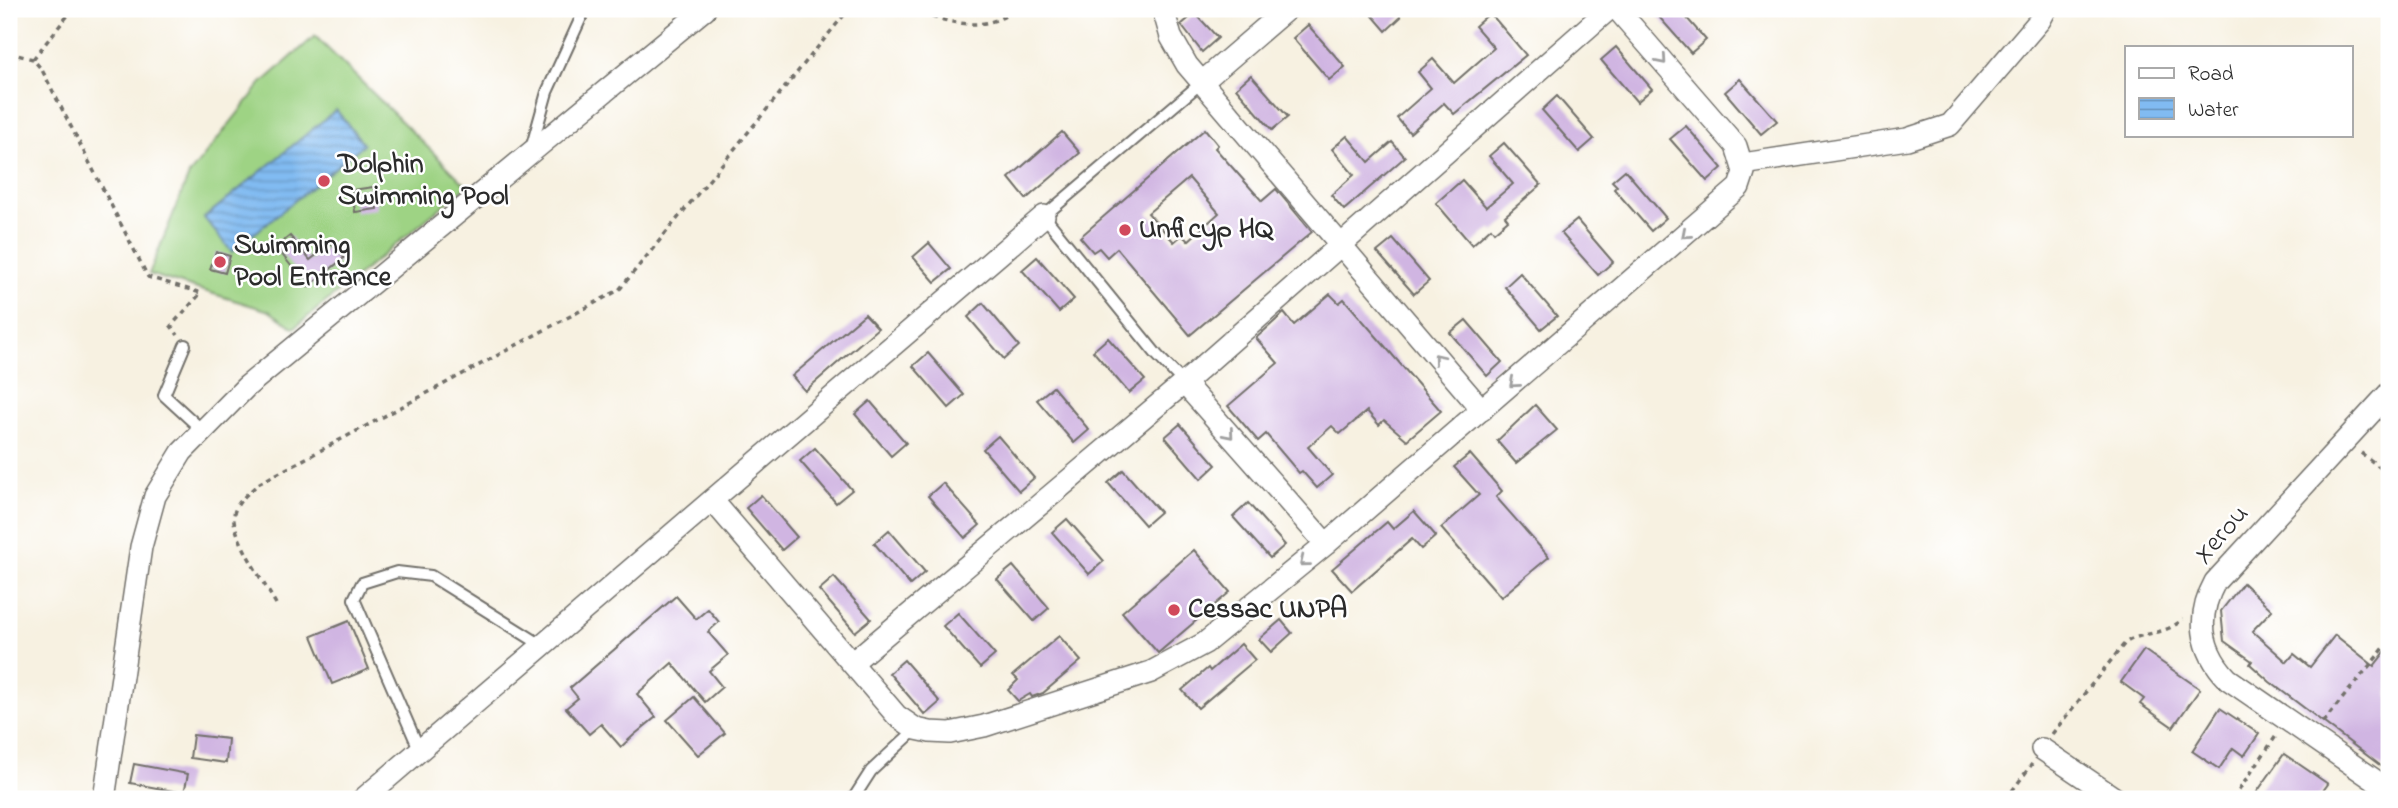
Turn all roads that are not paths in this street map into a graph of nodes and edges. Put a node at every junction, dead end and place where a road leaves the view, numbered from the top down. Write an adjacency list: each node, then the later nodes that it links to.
1 (585, 9): 9 (lane)
2 (705, 9): 9 (street)
3 (1163, 9): 8 (street)
4 (1287, 9): 8 (street)
5 (1609, 9): 12 (street)
6 (1618, 9): 10 (street, one-way to 10)
7 (2046, 9): 10 (street)
8 (1201, 83): 11 (lane); 12 (street)
9 (530, 154): 17 (street)
10 (1743, 164): 16 (street, one-way to 16)
11 (1044, 216): 14 (lane); 18 (street)
12 (1342, 245): 14 (street); 16 (street, one-way to 12)
13 (185, 345): 17 (lane)
14 (1184, 383): 19 (street, one-way to 19); 21 (street)
15 (2389, 393): 25 (street, Xerou)
16 (1482, 410): 19 (street)
17 (202, 430): 26 (street)
18 (713, 501): 20 (street); 21 (street)
19 (1326, 544): 22 (street, one-way to 22)
20 (543, 646): 24 (street); 24 (lane)
21 (853, 662): 22 (street)
22 (916, 729): 28 (lane)
23 (2042, 750): 29 (street)
24 (420, 751): 27 (street)
25 (2389, 790)
26 (104, 799)
27 (363, 799)
28 (853, 799)
29 (2116, 799)

